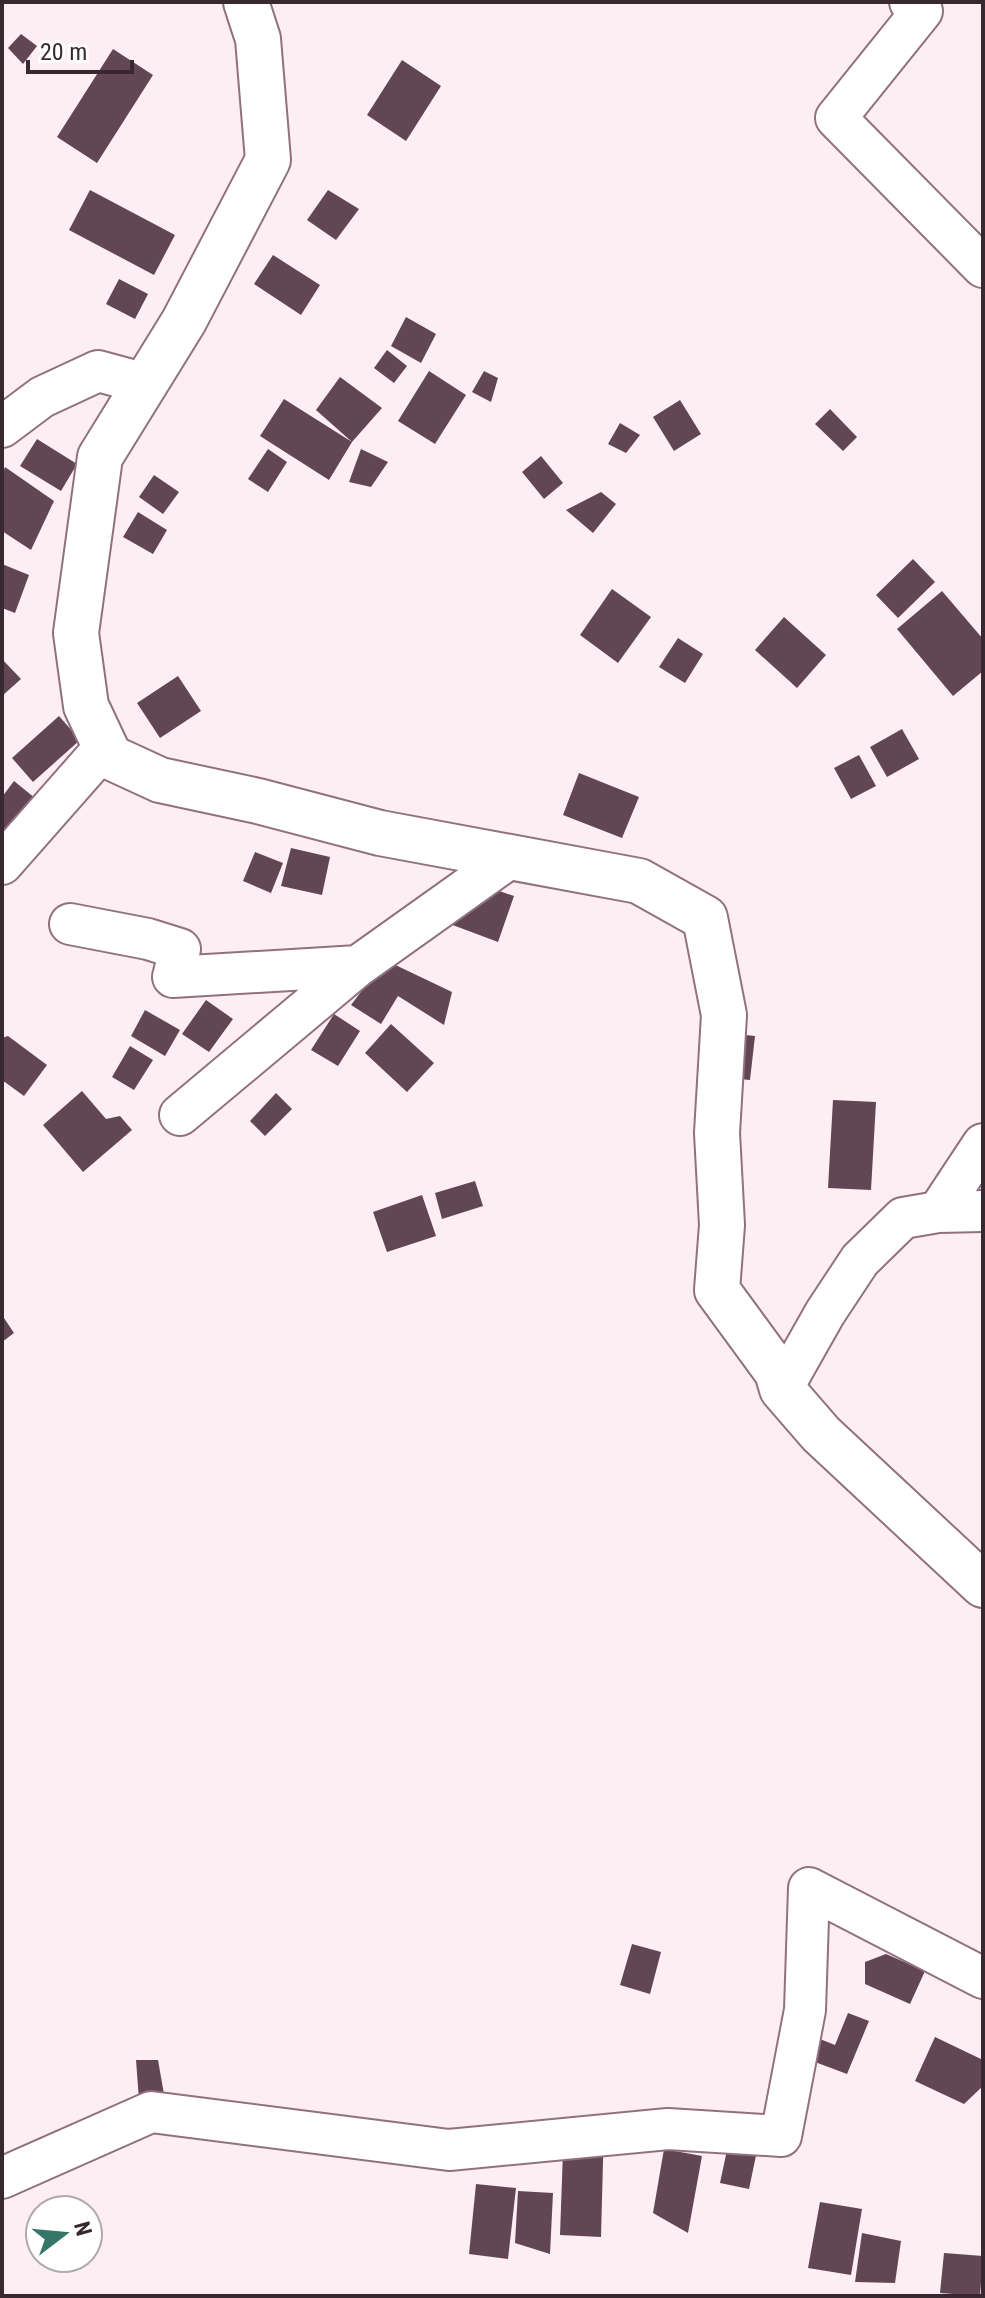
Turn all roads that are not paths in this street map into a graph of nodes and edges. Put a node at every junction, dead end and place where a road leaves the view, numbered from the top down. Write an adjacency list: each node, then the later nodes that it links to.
1 (246, 2): 4 (street)
2 (910, 2): 3 (street)
3 (983, 267)
4 (146, 384): 5 (street); 6 (street)
5 (2, 427)
6 (105, 747): 7 (street); 8 (street)
7 (511, 857): 10 (street); 15 (street)
8 (2, 864)
9 (70, 924): 10 (street)
10 (358, 966): 11 (street)
11 (180, 1115)
12 (983, 1144): 14 (street)
13 (983, 1211): 14 (street)
14 (938, 1212): 15 (street)
15 (782, 1389): 16 (street)
16 (983, 1585)
17 (983, 1978): 18 (street)
18 (2, 2178)

